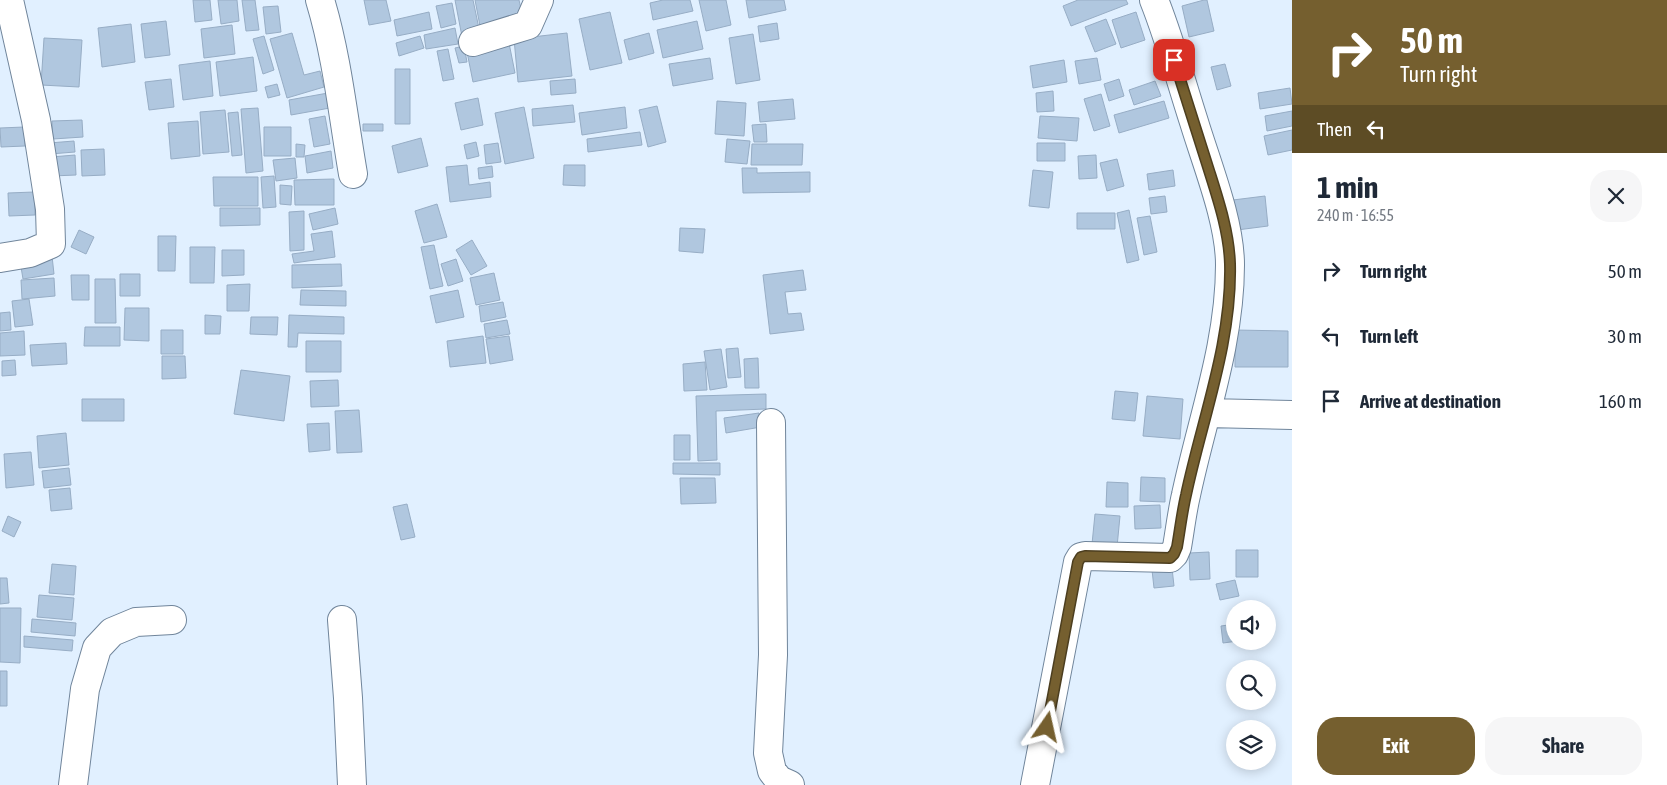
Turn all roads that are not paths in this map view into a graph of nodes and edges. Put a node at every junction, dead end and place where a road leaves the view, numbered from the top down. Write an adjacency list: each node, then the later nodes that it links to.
1 (9, 0): 7 (street)
2 (320, 0): 6 (street)
3 (539, 0): 5 (street)
4 (1154, 0): 8 (street)
5 (472, 42)
6 (353, 174)
7 (0, 258)
8 (1207, 413): 9 (street); 16 (street)
9 (1292, 415)
10 (771, 423): 15 (street)
11 (172, 620): 13 (street)
12 (342, 620): 14 (street)
13 (73, 785)
14 (352, 785)
15 (790, 785)
16 (1035, 785)

